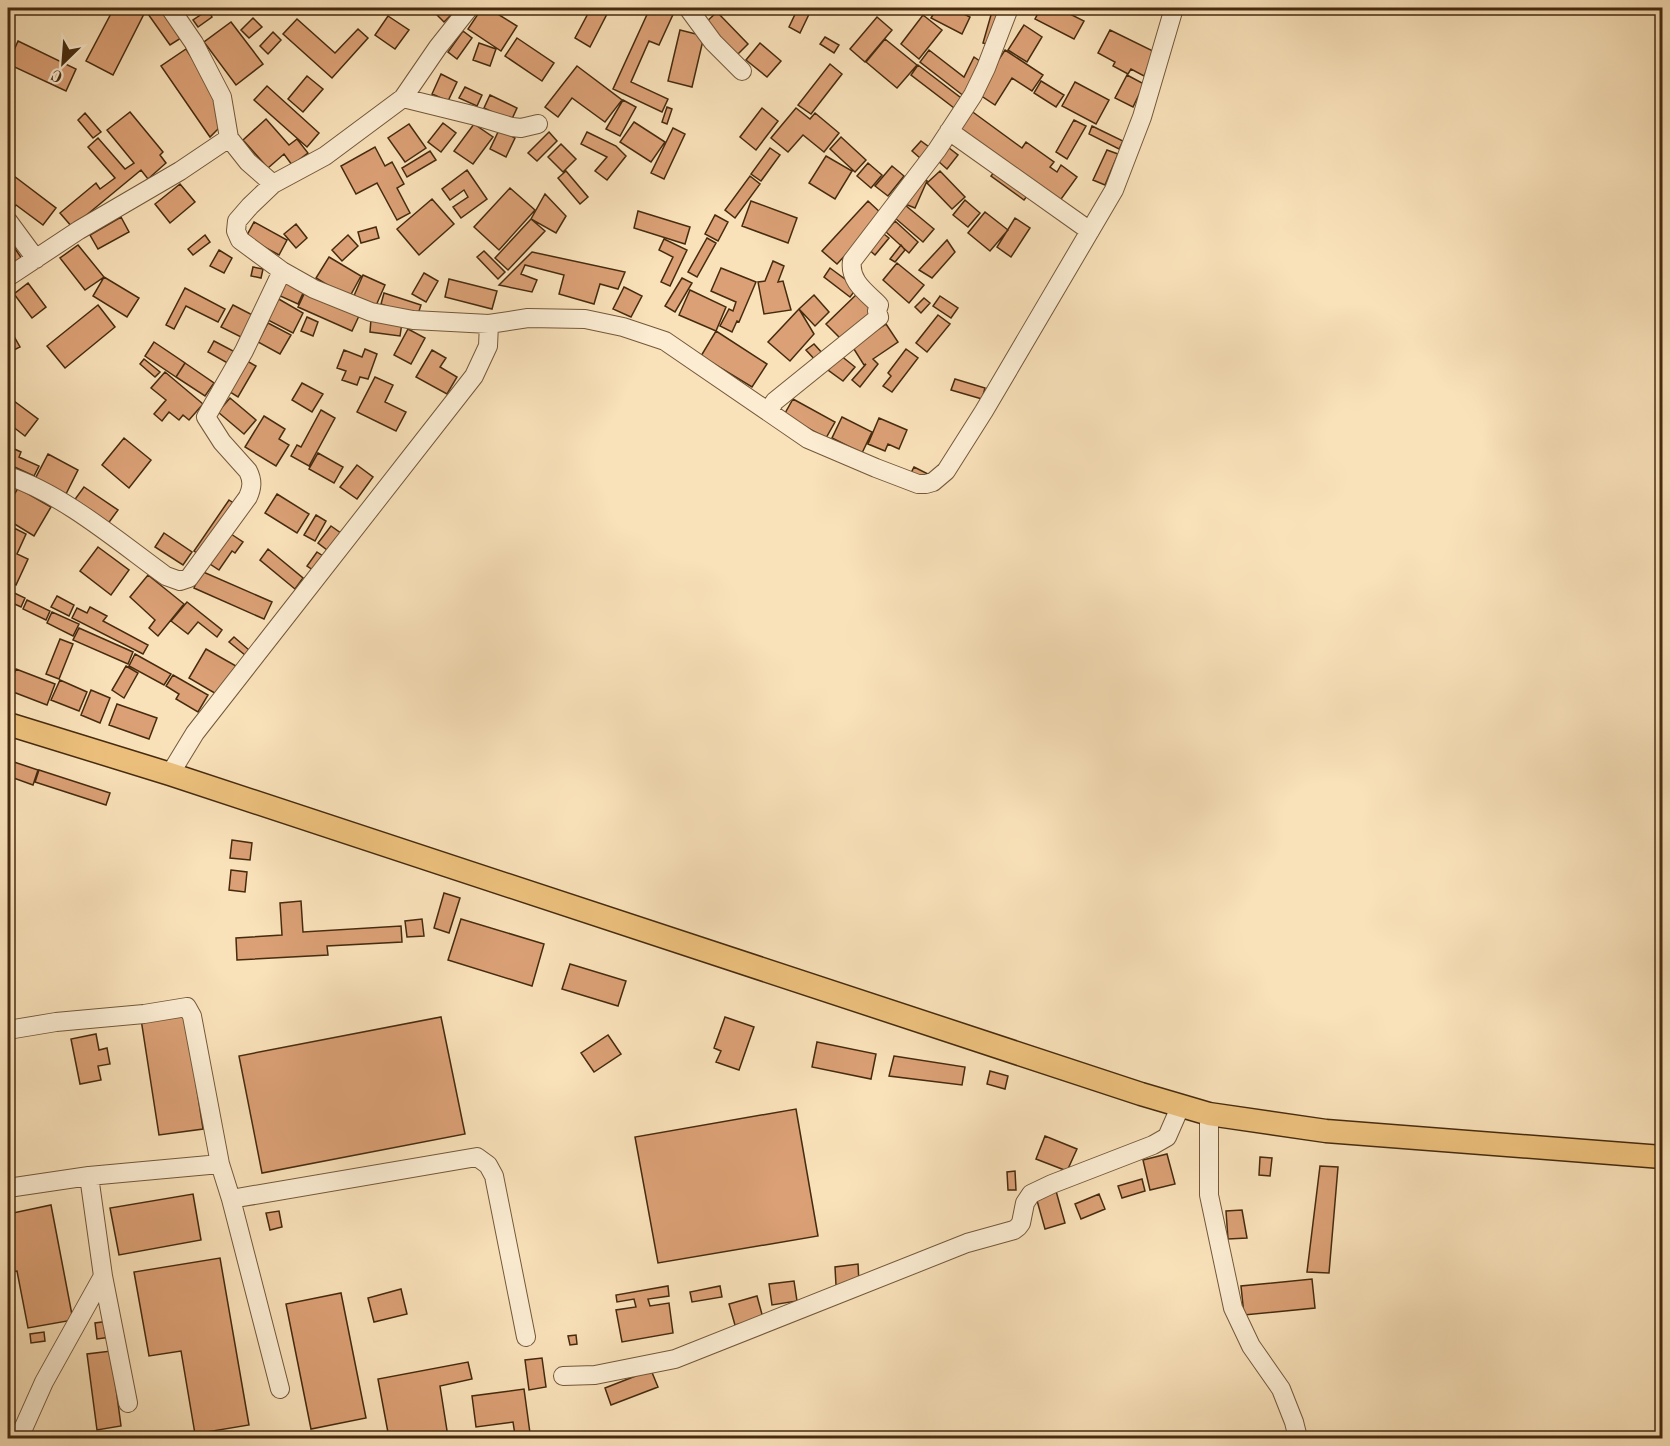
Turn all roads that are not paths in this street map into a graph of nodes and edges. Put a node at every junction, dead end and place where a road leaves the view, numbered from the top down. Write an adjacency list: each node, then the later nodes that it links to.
1 (170, 8): 10 (street)
2 (469, 8): 7 (street)
3 (688, 8): 6 (street)
4 (1009, 8): 9 (street)
5 (1174, 8): 13 (street)
6 (742, 71)
7 (403, 98): 8 (street); 11 (street)
8 (538, 124)
9 (949, 131): 13 (street); 18 (street)
10 (229, 138): 11 (street); 14 (street)
11 (273, 184): 15 (street)
12 (8, 221): 14 (street)
13 (1090, 231): 18 (street)
14 (36, 259): 16 (street)
15 (282, 271): 17 (street); 19 (street)
16 (8, 277)
17 (489, 324): 18 (street); 21 (street)
18 (768, 411)
19 (8, 476)
20 (8, 724): 21 (main road)
21 (170, 774): 23 (main road)
22 (8, 1030): 26 (street)
23 (1181, 1105): 24 (main road); 32 (street)
24 (1209, 1114): 25 (main road); 36 (street)
25 (1662, 1157)
26 (220, 1164): 27 (street); 29 (street)
27 (89, 1176): 28 (street); 30 (street)
28 (8, 1188)
29 (231, 1199): 31 (street); 33 (street)
30 (103, 1276): 34 (street); 35 (street)
31 (526, 1336)
32 (563, 1376)
33 (280, 1389)
34 (128, 1403)
35 (19, 1438)
36 (1298, 1438)

